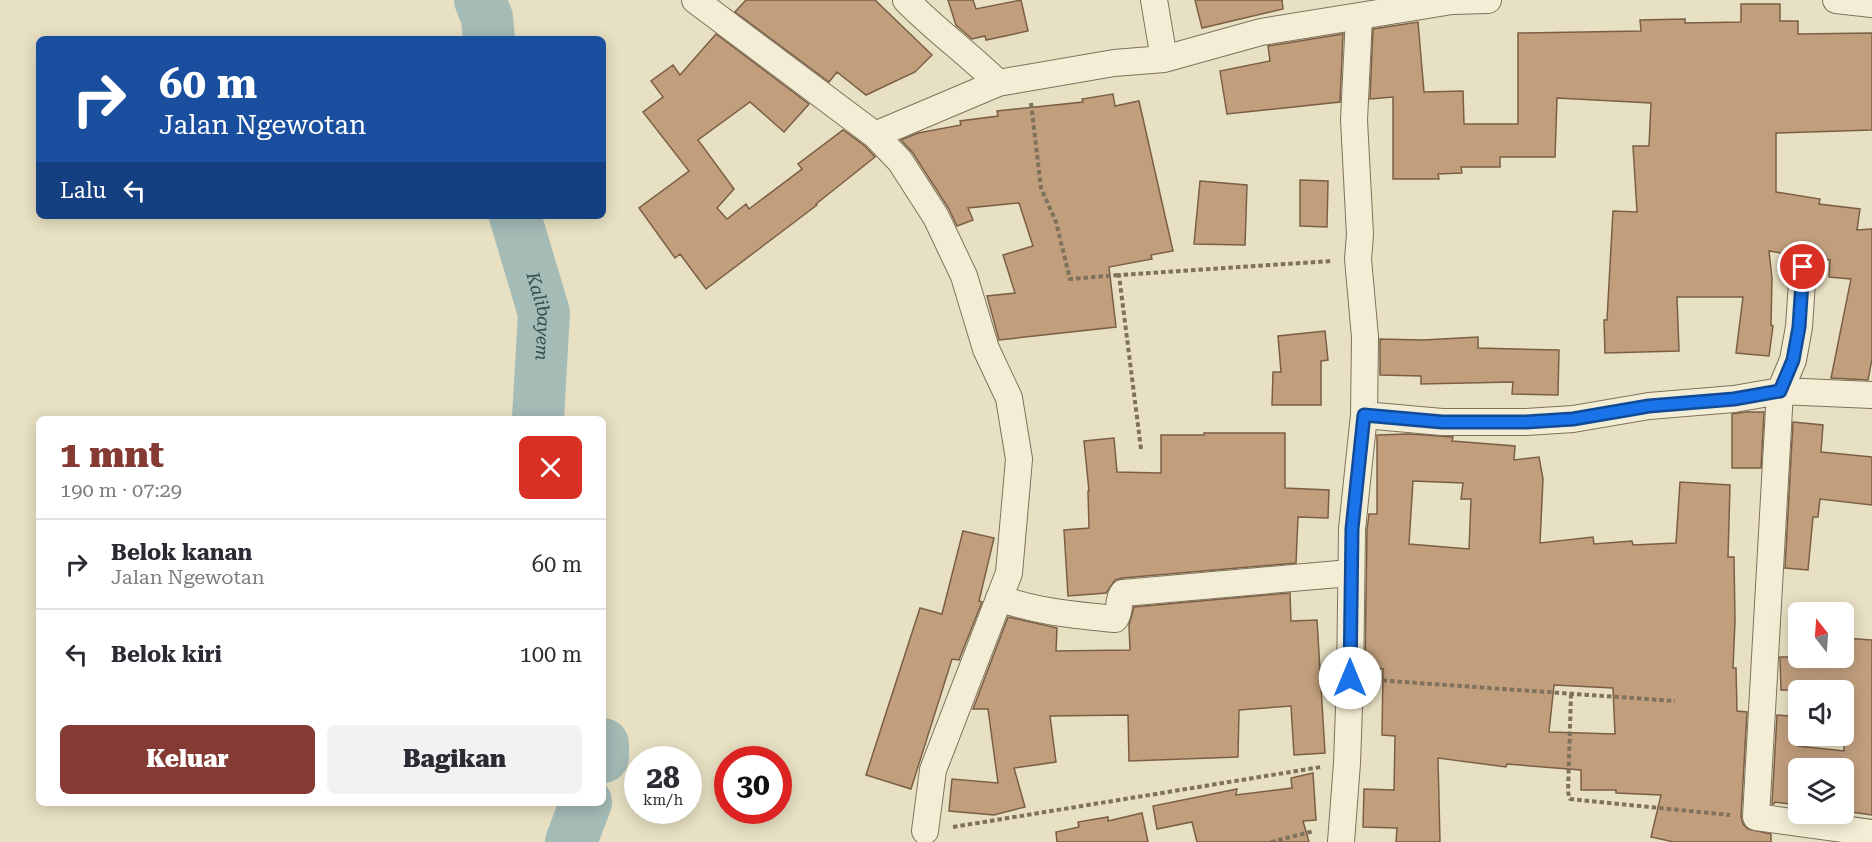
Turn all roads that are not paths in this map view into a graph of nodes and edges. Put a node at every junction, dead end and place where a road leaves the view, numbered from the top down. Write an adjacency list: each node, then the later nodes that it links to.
1 (695, 0): 10 (street)
2 (906, 0): 9 (street)
3 (1154, 0): 8 (street)
4 (1488, 0): 7 (street)
5 (1836, 0): 6 (street)
6 (1872, 4)
7 (1359, 17): 8 (street); 14 (street)
8 (1164, 59): 9 (street)
9 (998, 84): 10 (street)
10 (875, 135): 16 (street)
11 (1803, 267): 12 (street)
12 (1780, 391): 13 (street); 14 (street); 19 (street)
13 (1872, 394)
14 (1364, 415): 15 (street)
15 (1350, 573): 16 (street); 18 (street)
16 (999, 598): 17 (street)
17 (925, 831)
18 (1342, 833)
19 (1872, 833)

